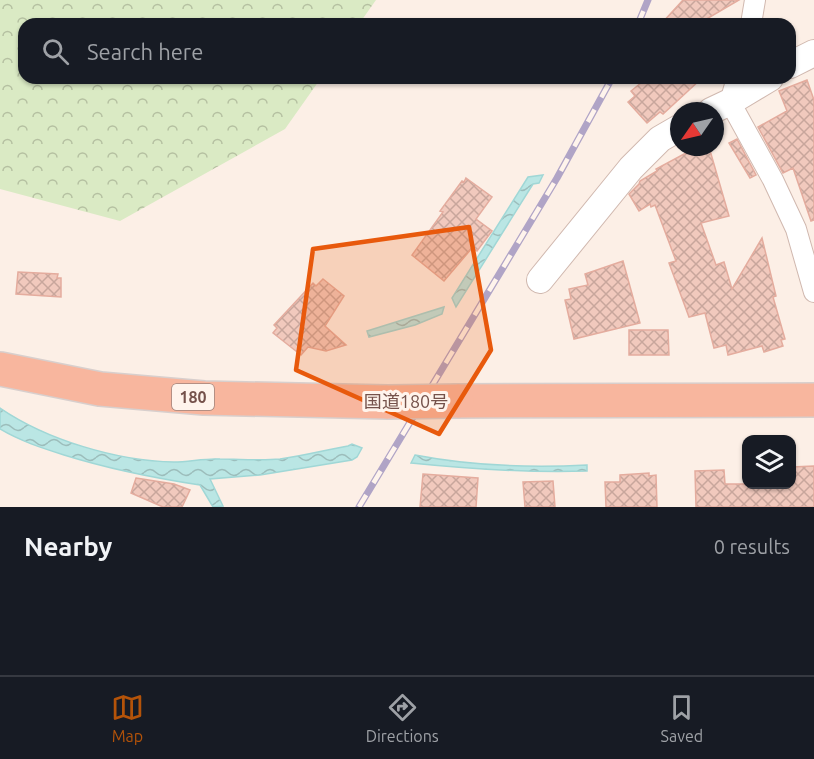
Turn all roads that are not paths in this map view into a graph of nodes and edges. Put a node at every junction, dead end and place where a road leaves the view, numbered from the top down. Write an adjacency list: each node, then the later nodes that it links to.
1 (755, 0): 2 (street)
2 (752, 18)
3 (814, 53): 4 (street)
4 (796, 62)
5 (734, 84): 7 (street)
6 (760, 84): 8 (street)
7 (724, 102)
8 (724, 105)
9 (724, 111): 12 (street)
10 (670, 133): 11 (street)
11 (540, 280)
12 (814, 292)
13 (0, 369): 14 (highway, 国道180号 / 180, bridge)
14 (814, 400)

